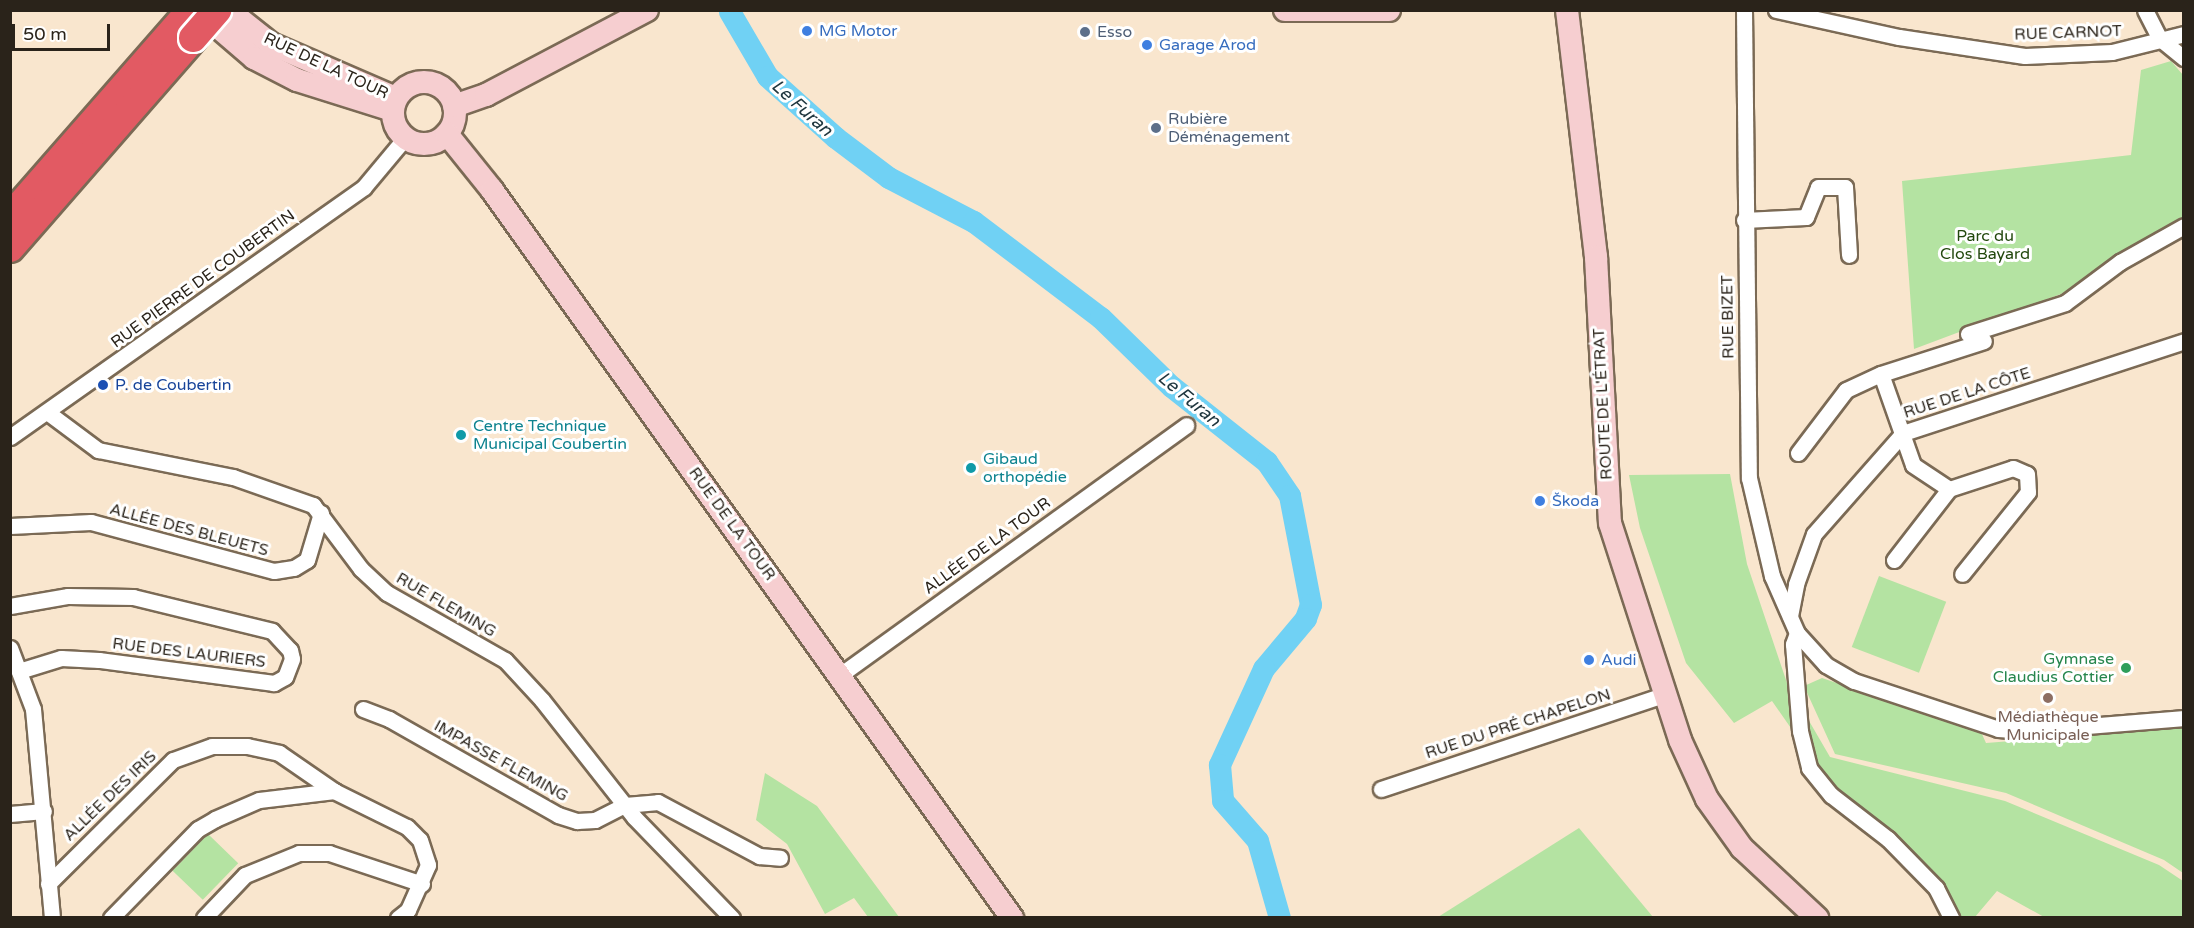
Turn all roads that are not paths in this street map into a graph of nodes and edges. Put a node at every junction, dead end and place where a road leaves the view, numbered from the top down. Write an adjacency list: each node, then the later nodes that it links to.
1 (198, 10): 15 (street, RUE DE LA TOUR)
2 (217, 10): 11 (highway, bridge)
3 (228, 10): 15 (street, RUE DE LA TOUR)
4 (647, 10): 16 (street)
5 (1285, 10): 6 (street)
6 (1389, 10)
7 (1567, 10): 44 (street, ROUTE DE L'ÉTRAT)
8 (1744, 10): 20 (street, RUE BIZET)
9 (1776, 10): 13 (street, RUE CARNOT)
10 (2145, 10): 13 (street)
11 (186, 26): 19 (highway); 22 (highway)
12 (2184, 34): 13 (street, RUE CARNOT)
13 (2159, 38): 14 (street)
14 (2184, 58)
15 (394, 104): 16 (street); 18 (street)
16 (454, 106): 17 (street)
17 (447, 134): 18 (street); 43 (street, RUE DE LA TOUR)
18 (405, 138): 28 (street, RUE PIERRE DE COUBERTIN)
19 (10, 217)
20 (1744, 220): 23 (street); 39 (street, RUE BIZET)
21 (2184, 226): 24 (street)
22 (10, 248)
23 (1850, 255)
24 (1968, 334)
25 (1984, 341): 27 (street)
26 (2184, 341): 30 (street, RUE DE LA CÔTE)
27 (1881, 374): 30 (street); 32 (street)
28 (47, 412): 31 (street, RUE PIERRE DE COUBERTIN); 34 (street, RUE FLEMING)
29 (1186, 425): 43 (street, ALLÉE DE LA TOUR)
30 (1903, 433): 33 (street); 39 (street, RUE DE LA CÔTE)
31 (10, 437)
32 (1798, 453)
33 (1949, 489): 36 (street); 37 (street)
34 (321, 513): 35 (street, ALLÉE DES BLEUETS); 49 (street, RUE FLEMING)
35 (10, 526)
36 (1894, 560)
37 (1962, 574)
38 (10, 606): 42 (street, RUE DES LAURIERS)
39 (1790, 616): 40 (street, RUE BIZET)
40 (1797, 633): 46 (street); 62 (street)
41 (10, 648): 42 (street)
42 (19, 671): 50 (street)
43 (840, 675): 60 (street, RUE DE LA TOUR)
44 (1666, 694): 47 (street, RUE DU PRÉ CHAPELON); 61 (street, ROUTE DE L'ÉTRAT)
45 (363, 709): 49 (street, IMPASSE FLEMING)
46 (2184, 718)
47 (1381, 789)
48 (334, 791): 53 (street, ALLÉE DES IRIS); 54 (street, ALLÉE DES IRIS); 56 (street)
49 (625, 805): 52 (street); 59 (street, RUE FLEMING)
50 (44, 811): 51 (street); 53 (street)
51 (10, 814)
52 (780, 858)
53 (48, 884): 55 (street)
54 (422, 884): 57 (street); 58 (street)
55 (52, 918)
56 (111, 918)
57 (204, 918)
58 (398, 918)
59 (732, 918)
60 (1012, 918)
61 (1817, 918)
62 (1951, 918)

